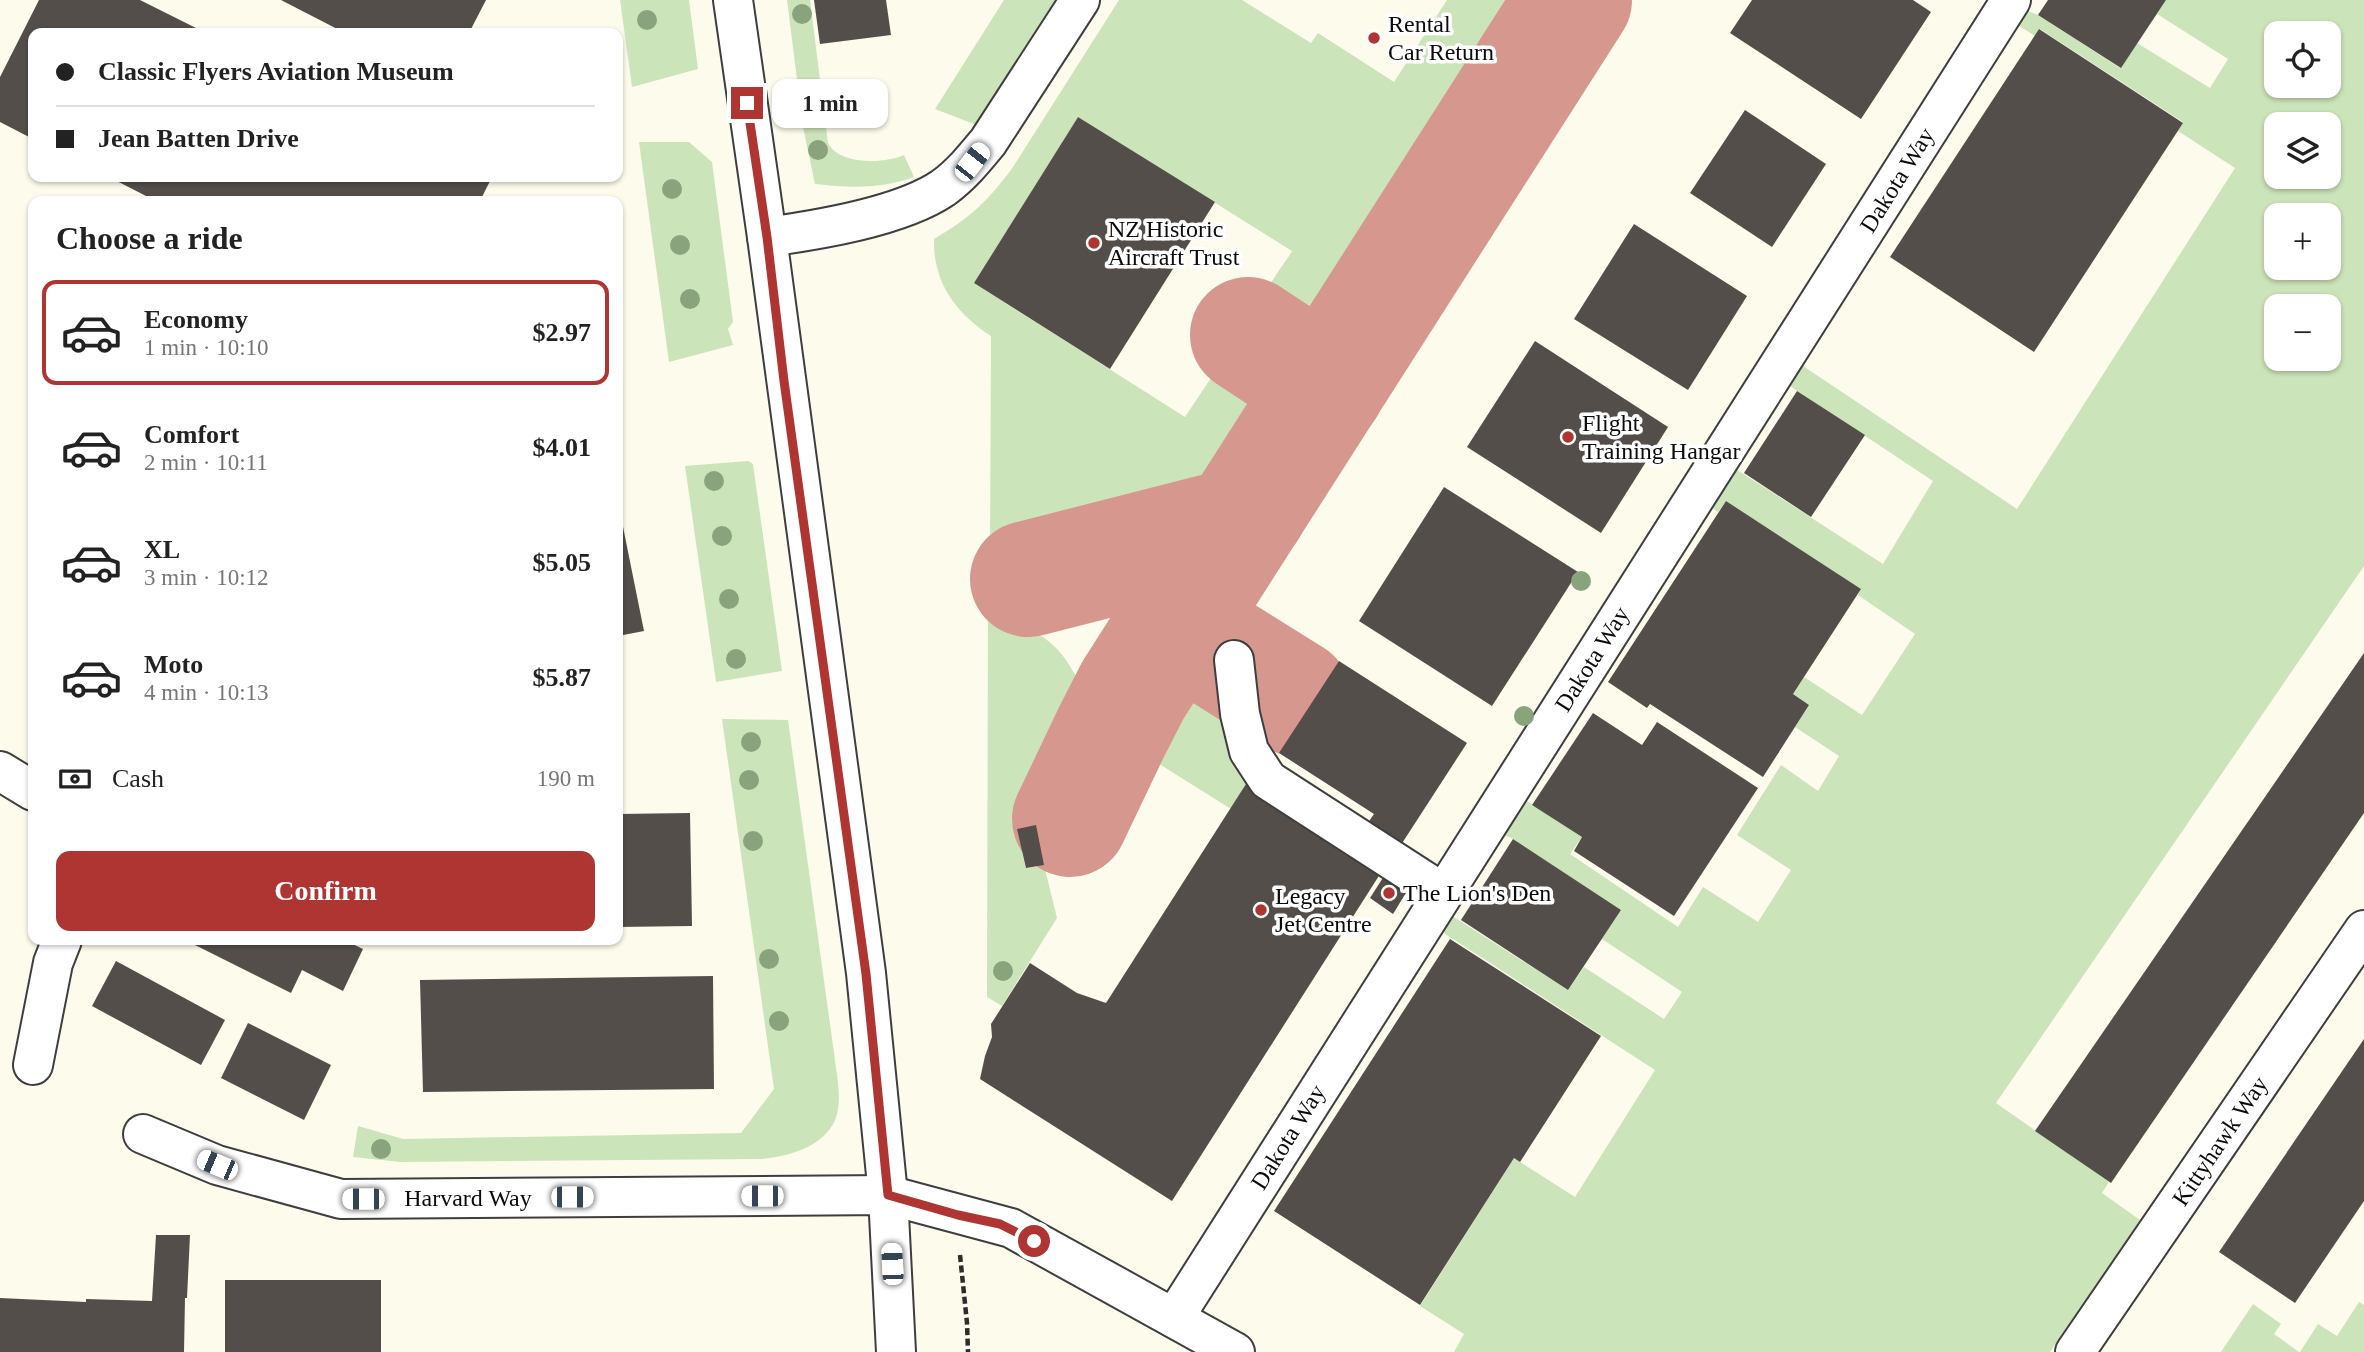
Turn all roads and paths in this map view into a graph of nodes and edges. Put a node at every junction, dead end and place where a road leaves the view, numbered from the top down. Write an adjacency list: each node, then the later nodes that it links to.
1 (733, 0): 4 (street)
2 (1080, 0): 4 (street)
3 (2011, 0): 8 (street, Dakota Way)
4 (767, 237): 13 (street)
5 (1234, 660): 8 (street)
6 (0, 771): 7 (street)
7 (28, 787)
8 (1443, 893): 15 (street, Dakota Way)
9 (2364, 930): 19 (street, Kittyhawk Way)
10 (60, 945): 11 (street)
11 (33, 1065)
12 (143, 1134): 13 (street, Harvard Way)
13 (888, 1195): 14 (street, Harvard Way); 16 (street)
14 (958, 1215): 15 (street, Harvard Way); 17 (path)
15 (1174, 1318): 18 (street, Harvard Way)
16 (896, 1352)
17 (968, 1352)
18 (1235, 1352)
19 (2075, 1352)

